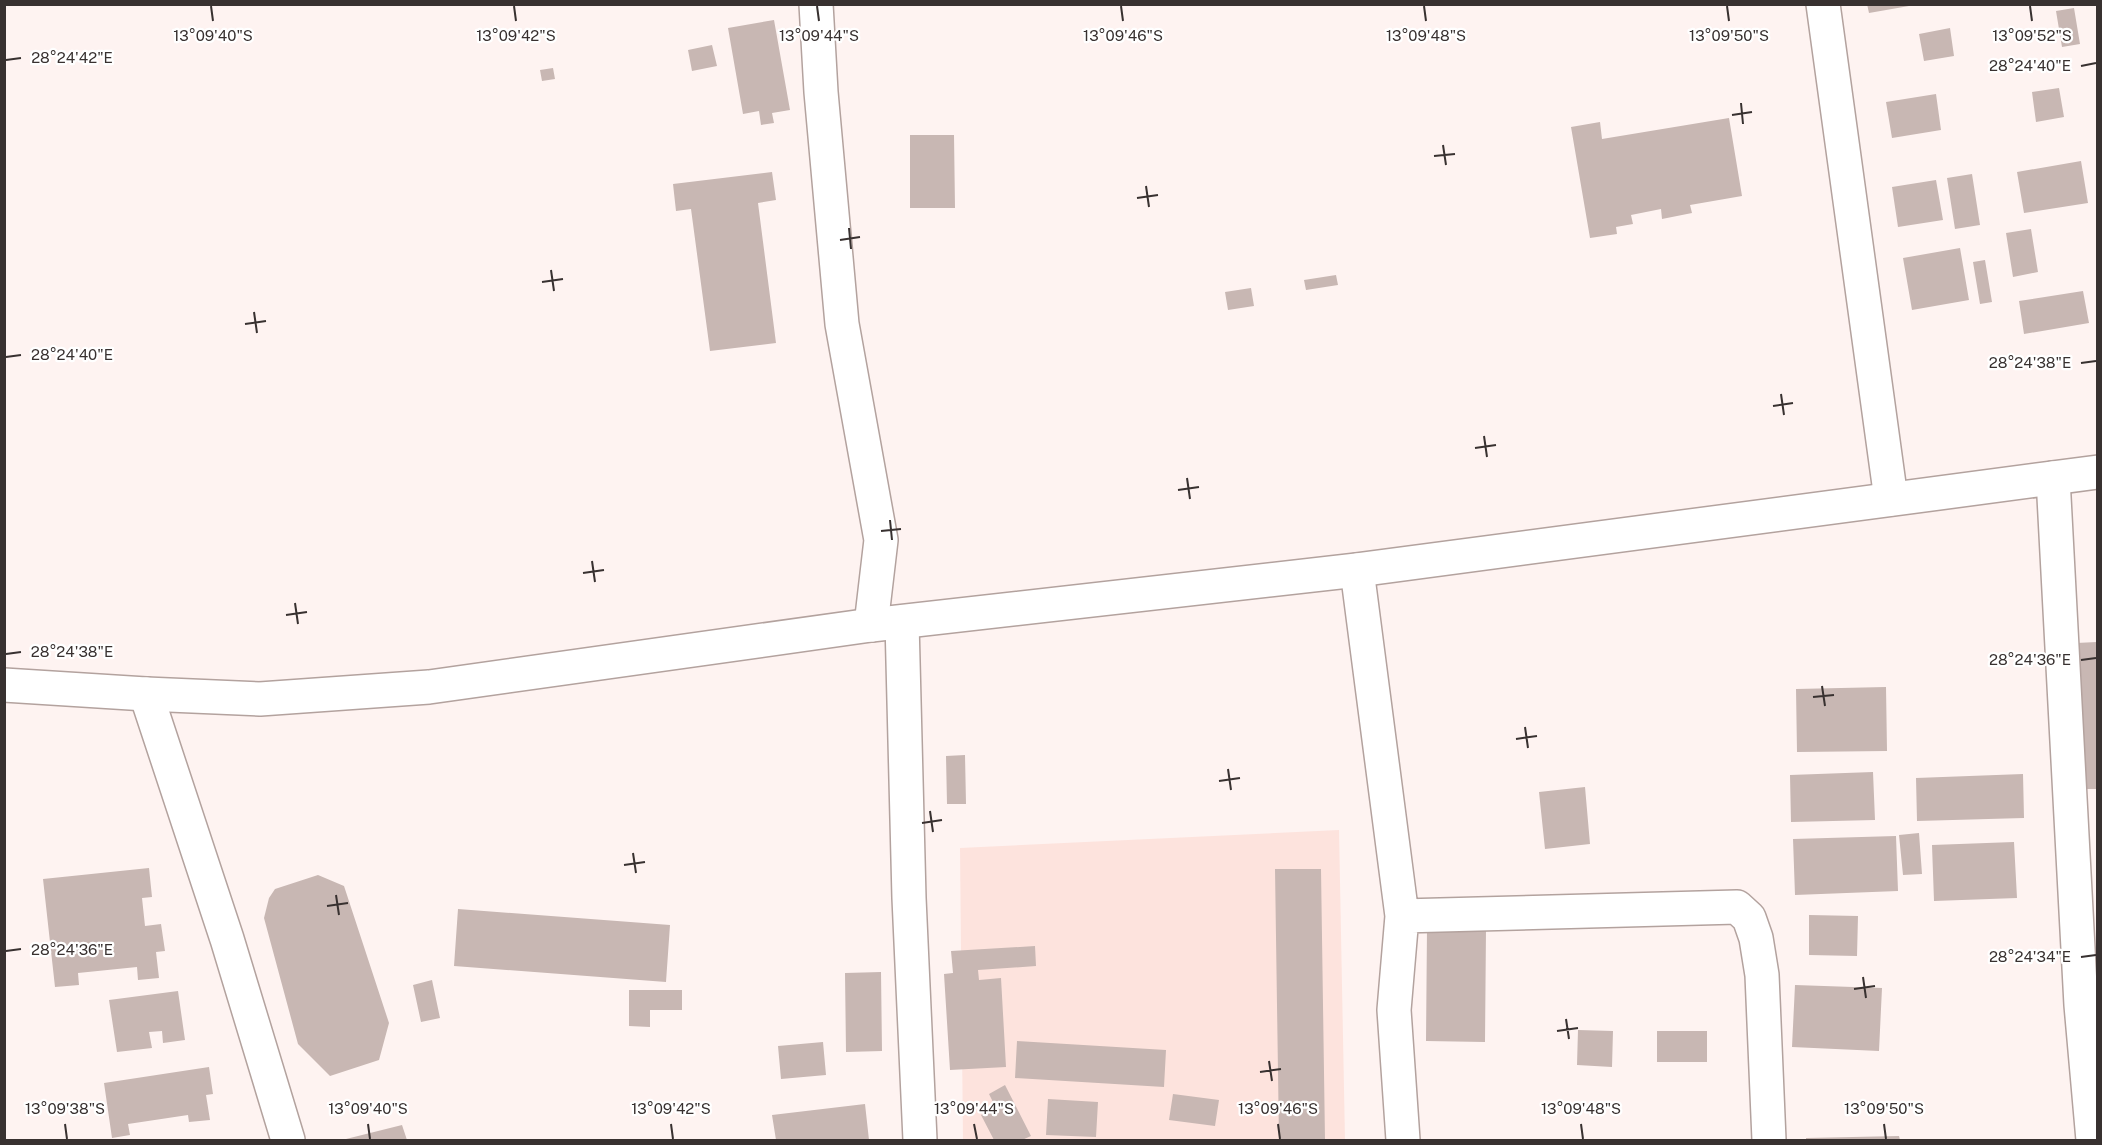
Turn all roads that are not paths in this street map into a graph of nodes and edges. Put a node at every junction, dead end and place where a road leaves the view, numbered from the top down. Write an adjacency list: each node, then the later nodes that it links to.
1 (816, 4): 7 (street)
2 (1823, 4): 5 (street)
3 (2097, 472): 4 (street)
4 (2053, 478): 5 (street); 11 (street)
5 (1891, 499): 6 (street)
6 (1357, 570): 7 (street); 10 (street)
7 (887, 623): 9 (street); 13 (street)
8 (4, 686): 9 (street)
9 (146, 694): 12 (street)
10 (1402, 916): 14 (street); 15 (street)
11 (2089, 1005): 16 (street)
12 (288, 1140)
13 (920, 1140)
14 (1403, 1140)
15 (1769, 1140)
16 (2093, 1140)

